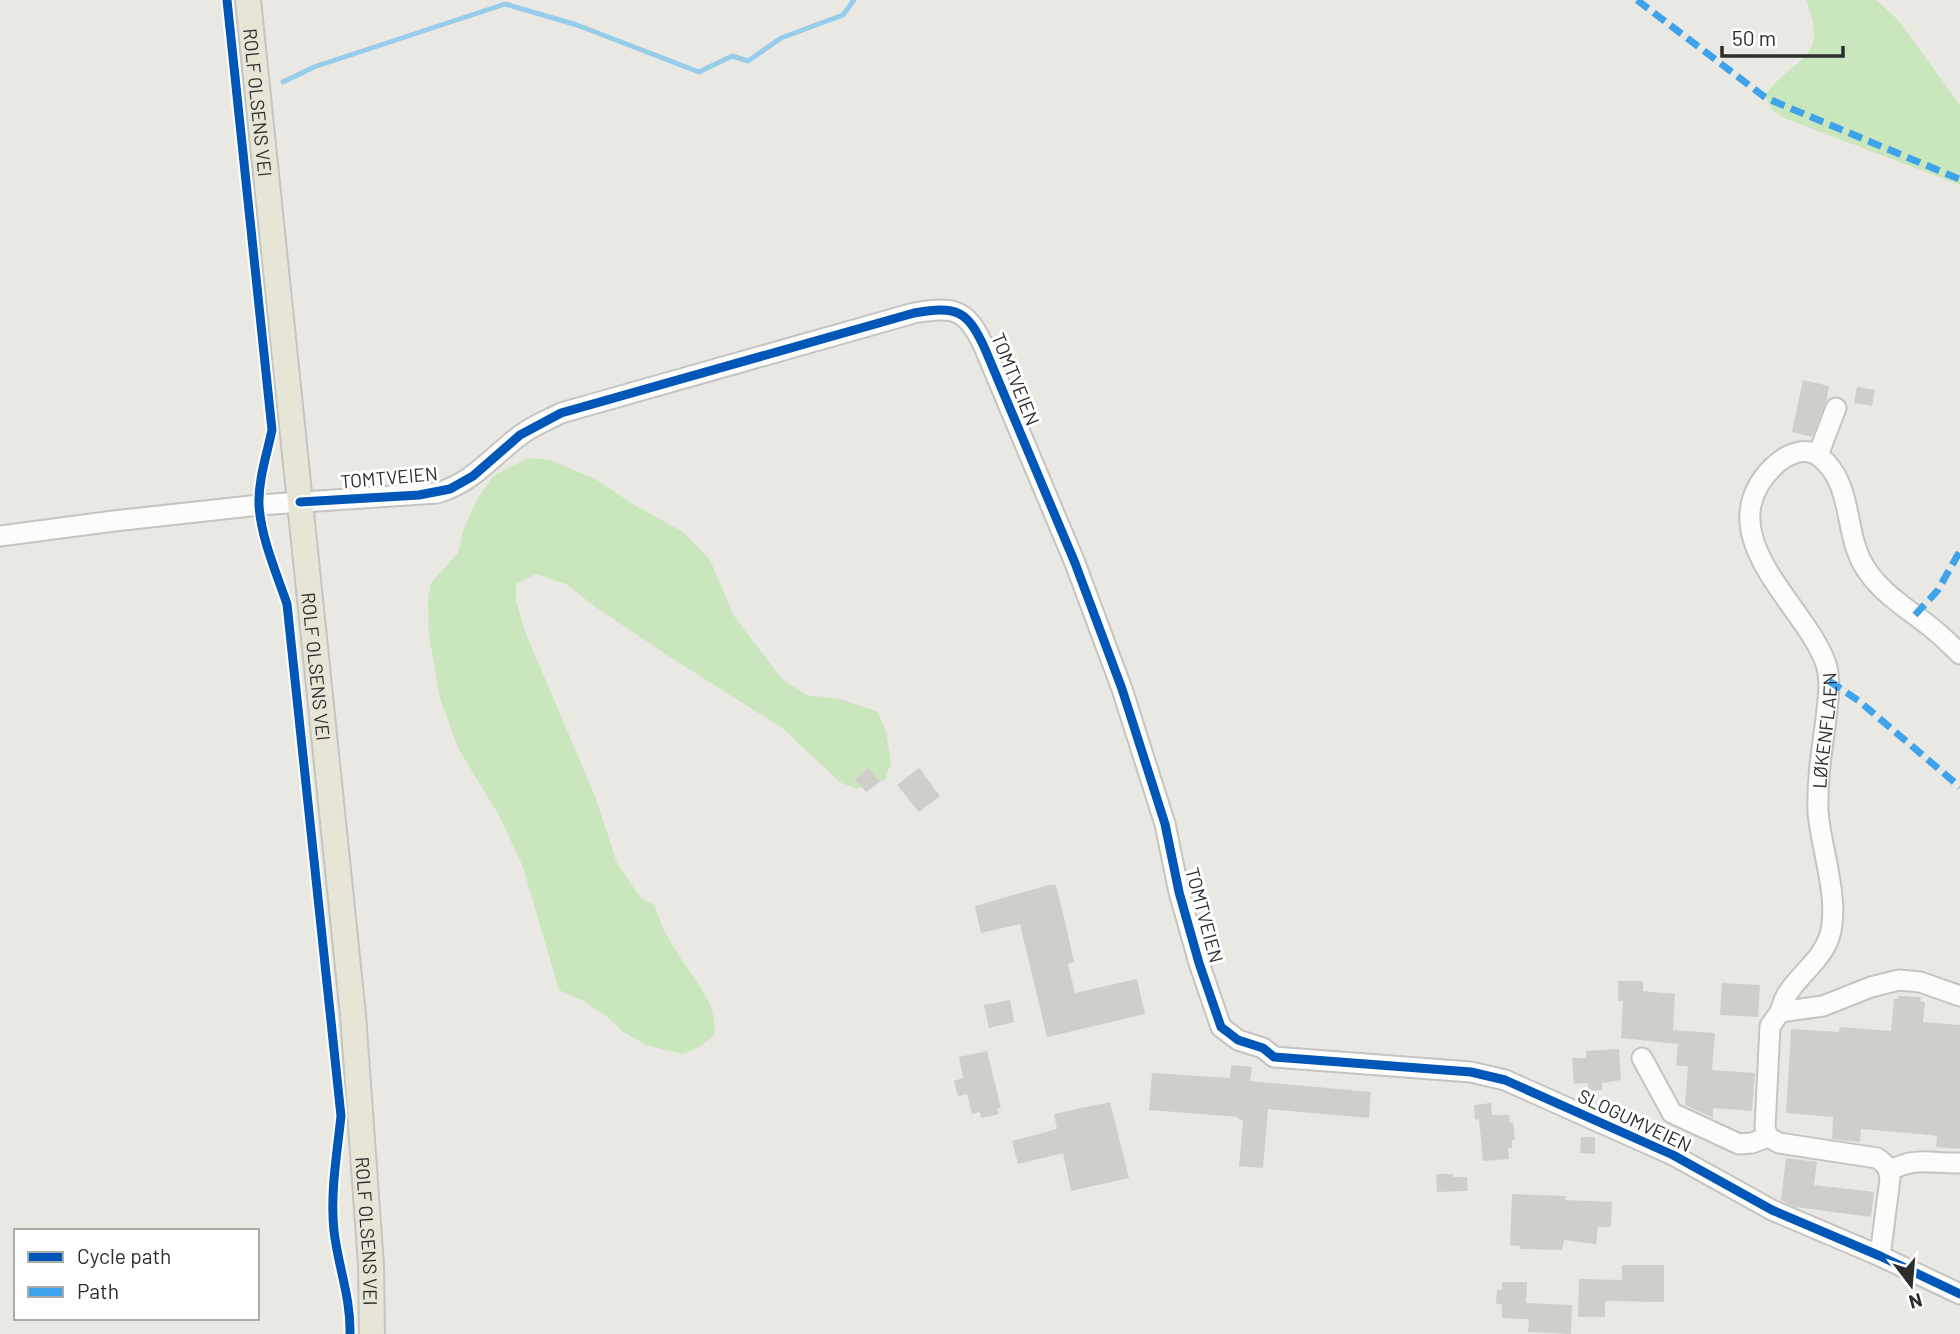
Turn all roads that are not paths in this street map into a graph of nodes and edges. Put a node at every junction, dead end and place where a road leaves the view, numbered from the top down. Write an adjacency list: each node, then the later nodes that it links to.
1 (248, 0): 4 (main road, ROLF OLSENS VEI)
2 (1836, 408): 3 (street)
3 (1818, 455): 6 (street); 8 (street, LØKENFLAEN)
4 (300, 502): 5 (street); 9 (street, TOMTVEIEN); 16 (main road, ROLF OLSENS VEI)
5 (0, 537)
6 (1960, 654)
7 (1960, 996): 8 (street)
8 (1780, 1012): 11 (street, LØKENFLAEN)
9 (1273, 1057): 14 (street, SLOGUMVEIEN)
10 (1642, 1058): 11 (street)
11 (1768, 1137): 13 (street)
12 (1960, 1163): 13 (street)
13 (1889, 1171): 14 (street)
14 (1880, 1256): 15 (street, SLOGUMVEIEN)
15 (1960, 1294)
16 (372, 1334)

